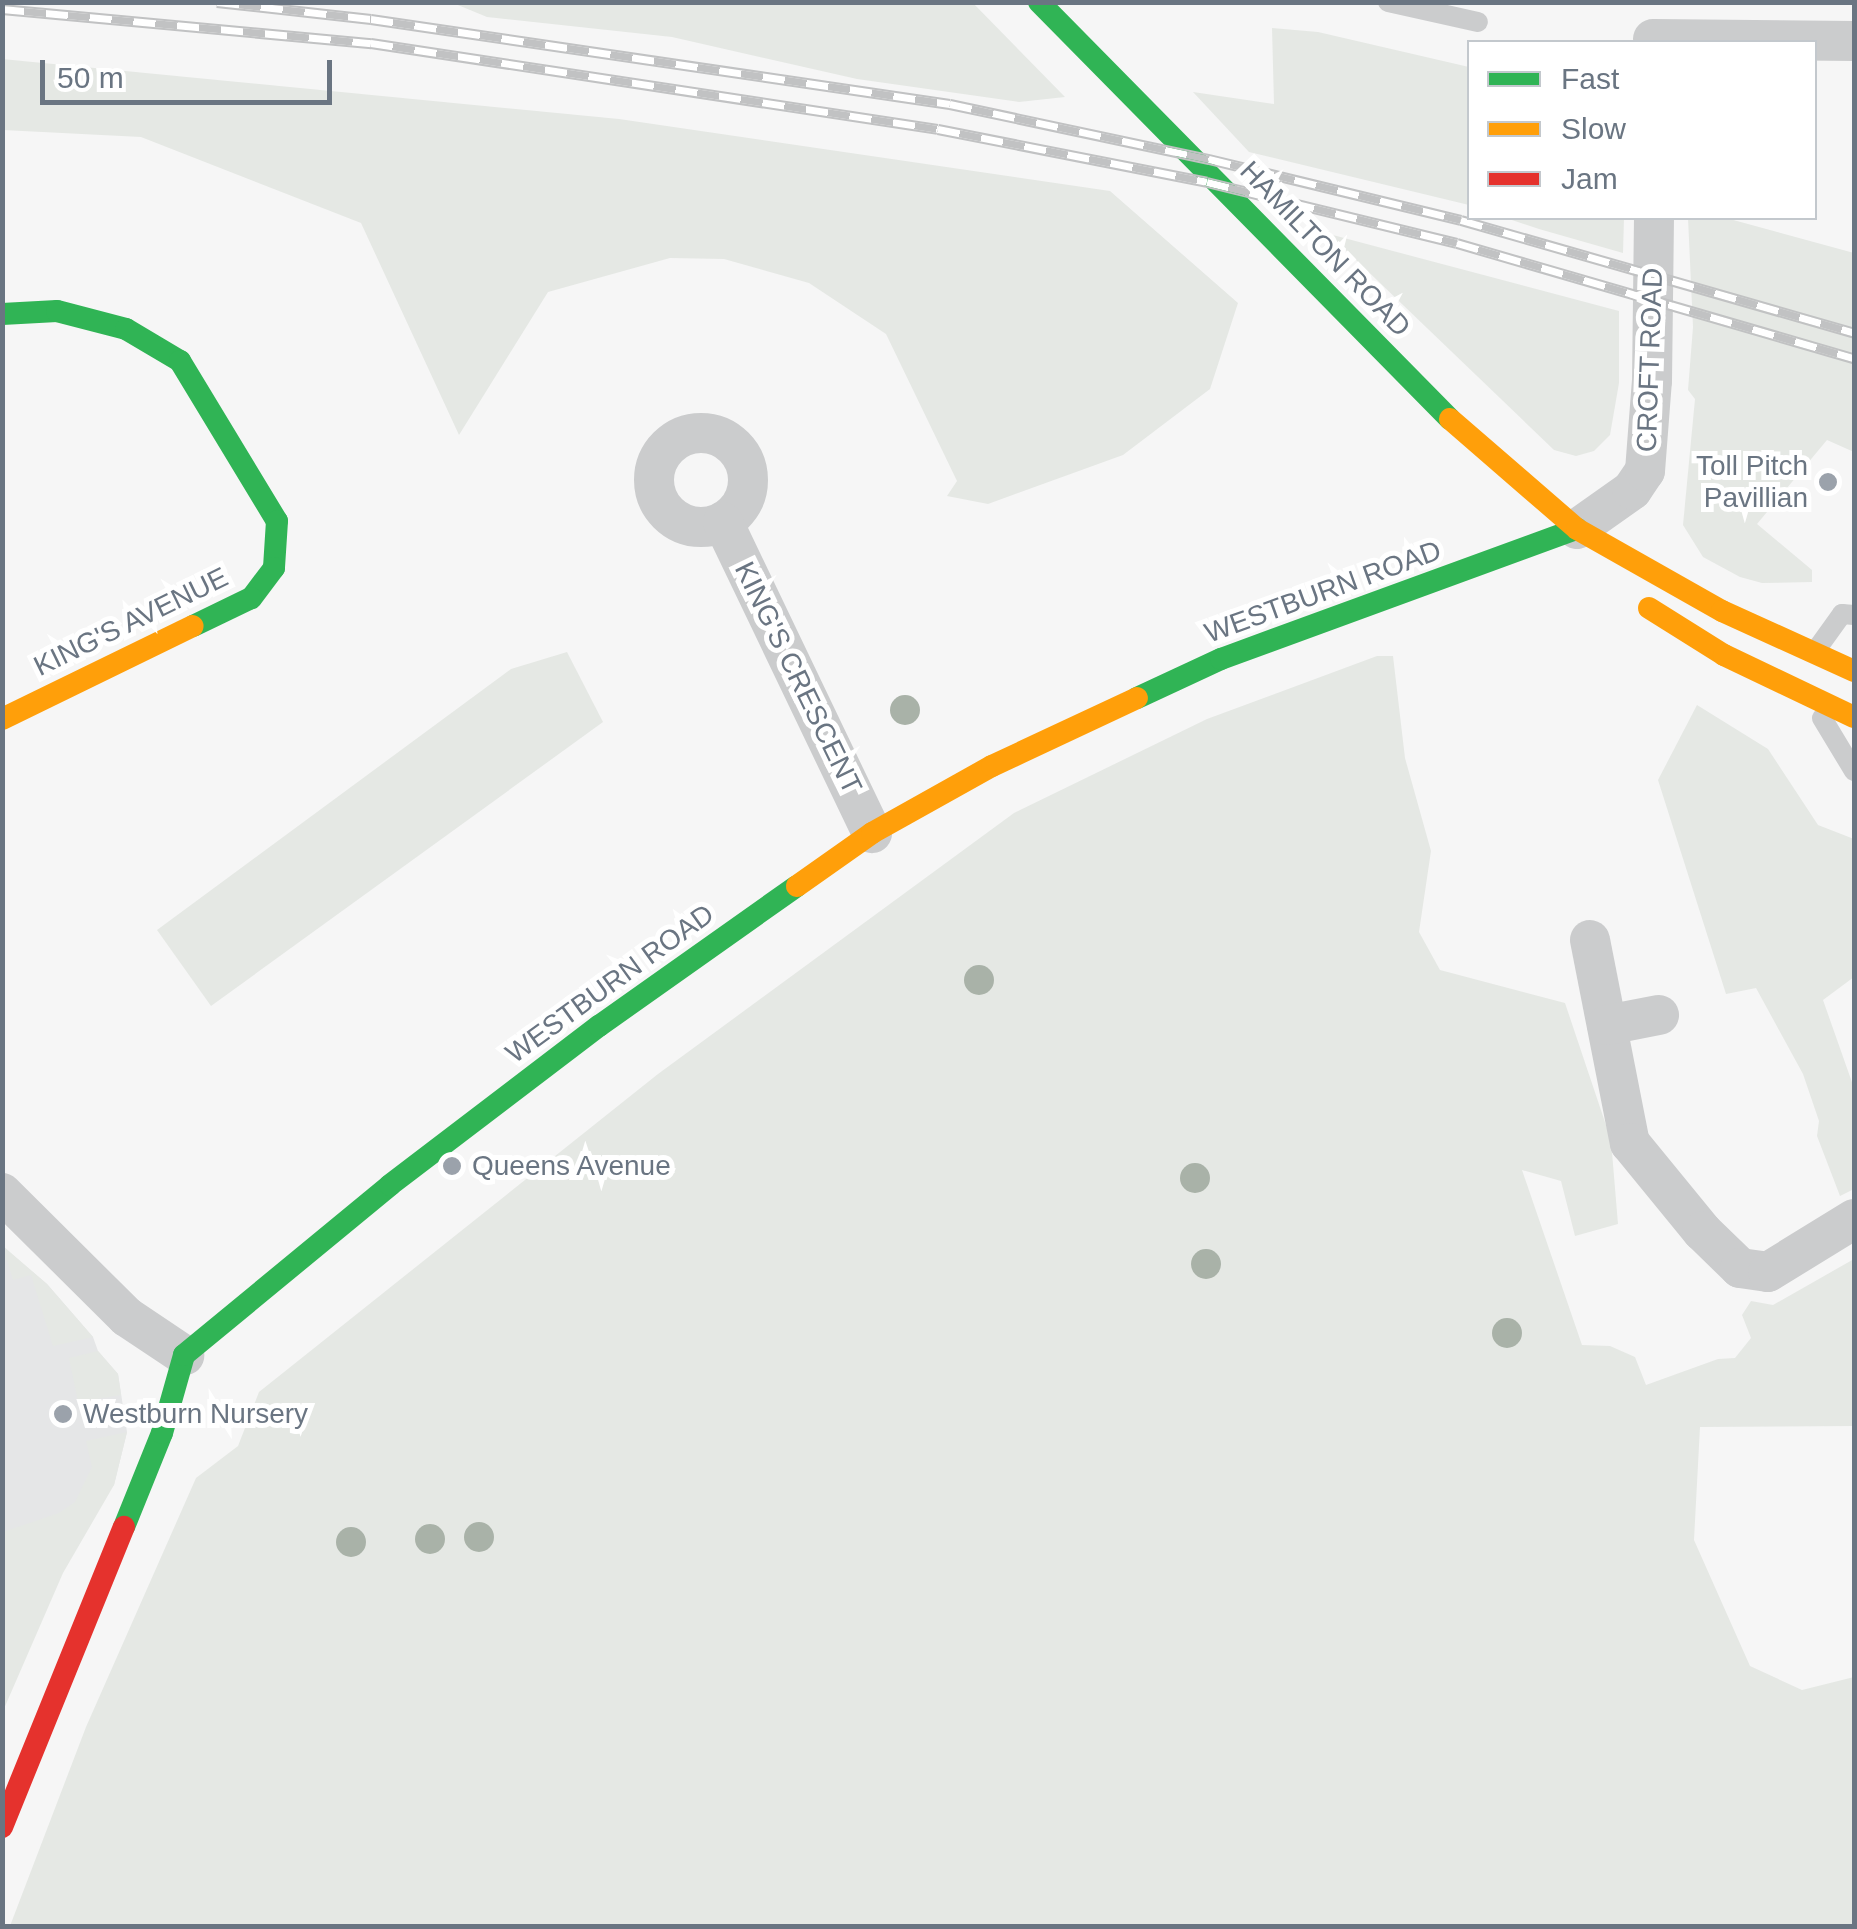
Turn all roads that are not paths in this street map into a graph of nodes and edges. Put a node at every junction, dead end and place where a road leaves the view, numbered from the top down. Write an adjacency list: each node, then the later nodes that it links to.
1 (1038, 2): 10 (street, HAMILTON ROAD)
2 (1388, 2): 3 (lane)
3 (1436, 8): 4 (lane)
4 (1478, 22)
5 (1652, 28): 6 (street)
6 (1854, 41)
7 (1654, 227): 10 (street, CROFT ROAD)
8 (2, 314): 16 (street, KING'S AVENUE)
9 (723, 522): 18 (street, KING'S CRESCENT)
10 (1577, 529): 12 (street, HAMILTON ROAD); 14 (street, HAMILTON ROAD); 18 (street, WESTBURN ROAD)
11 (1854, 615): 12 (lane)
12 (1813, 654): 13 (street, HAMILTON ROAD)
13 (1854, 672)
14 (1812, 698): 15 (street, HAMILTON ROAD); 17 (lane)
15 (1854, 717)
16 (2, 719)
17 (1854, 771)
18 (872, 834): 24 (street, WESTBURN ROAD)
19 (1590, 940): 21 (street)
20 (1659, 1015): 21 (street)
21 (1607, 1025): 23 (street)
22 (2, 1193): 24 (street)
23 (1854, 1219)
24 (184, 1354): 25 (street)
25 (2, 1827)

